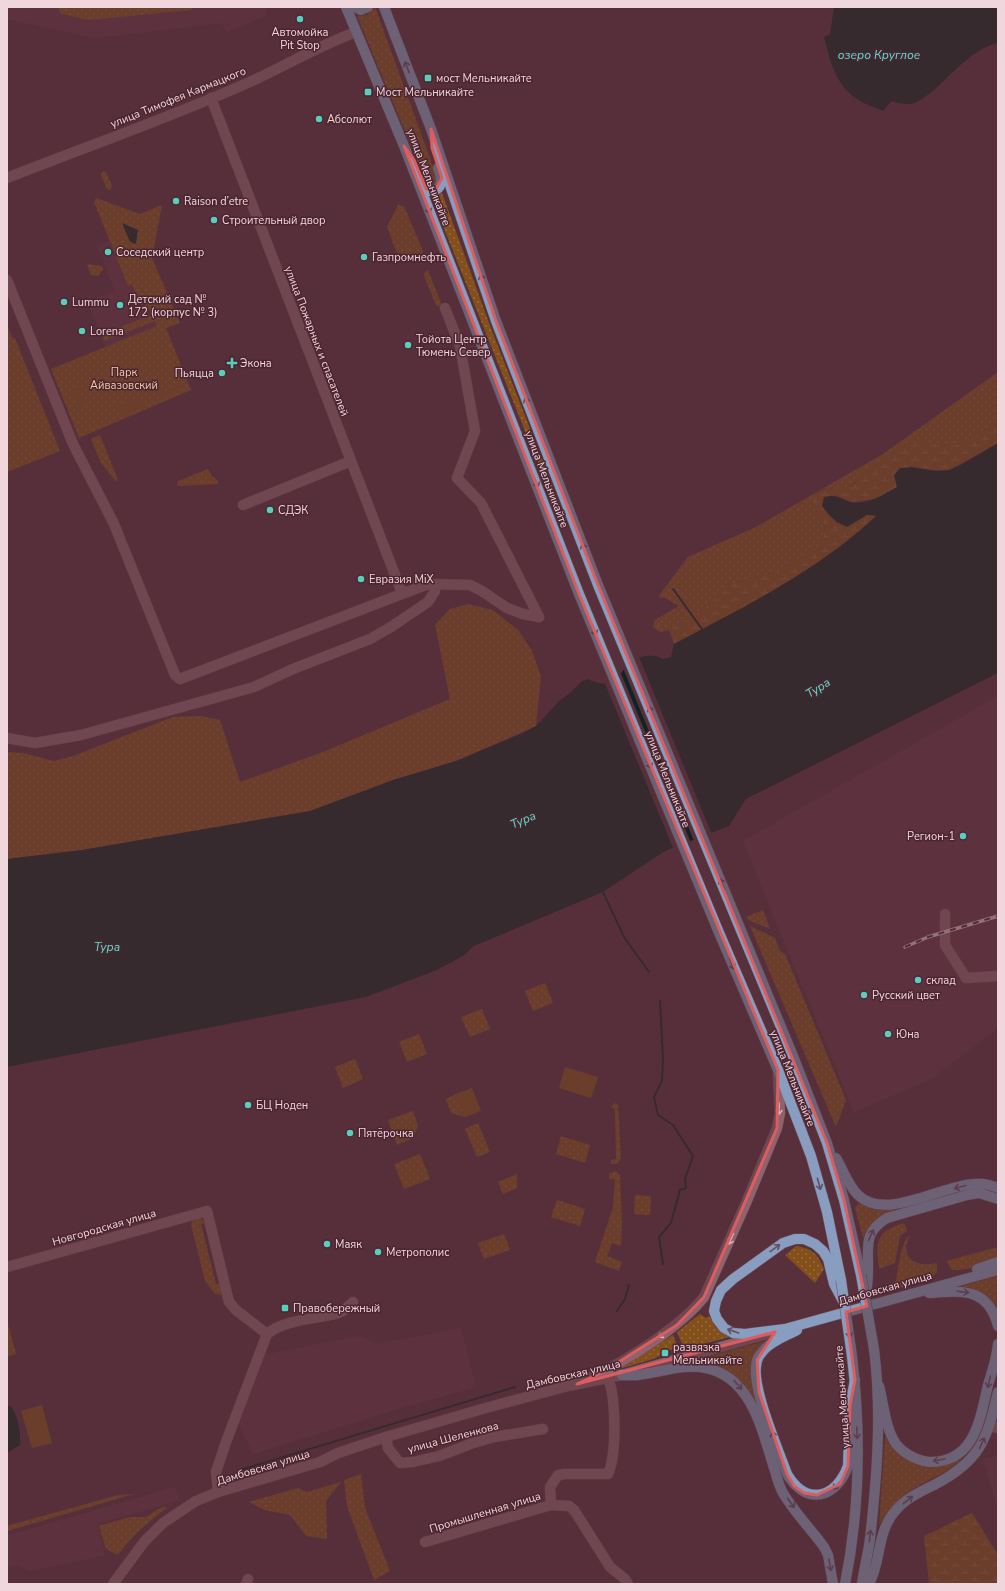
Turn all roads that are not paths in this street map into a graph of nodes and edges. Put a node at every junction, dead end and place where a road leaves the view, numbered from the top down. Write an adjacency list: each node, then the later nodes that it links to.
1 (346, 7): 5 (main road, улица Мельникайте)
2 (355, 7): 3 (main road)
3 (368, 7)
4 (384, 7): 7 (main road, улица Мельникайте, one-way to 4)
5 (356, 32): 6 (street, улица Тимофея Кармацкого); 8 (main road, улица Мельникайте)
6 (211, 98): 9 (street, улица Тимофея Кармацкого); 12 (street, улица Пожарных и спасателей)
7 (431, 129): 8 (main road); 20 (main road, улица Мельникайте, one-way to 7)
8 (404, 146): 19 (main road, улица Мельникайте, one-way to 19)
9 (7, 178)
10 (7, 280): 15 (street)
11 (444, 308): 14 (street)
12 (351, 461): 13 (street); 15 (street, улица Пожарных и спасателей)
13 (243, 505)
14 (433, 584): 15 (street); 16 (street)
15 (402, 592)
16 (7, 738)
17 (945, 914): 18 (street)
18 (998, 976)
19 (778, 1070): 28 (main road, улица Мельникайте, one-way to 28); 39 (street, one-way to 39)
20 (827, 1143): 21 (main road, one-way to 20); 26 (main road, улица Мельникайте)
21 (998, 1188)
22 (998, 1199): 26 (main road, one-way to 22)
23 (998, 1262): 27 (main road)
24 (7, 1267): 34 (street, Новгородская улица)
25 (998, 1270): 27 (main road, Дамбовская улица)
26 (864, 1274): 40 (main road, улица Мельникайте, bridge)
27 (960, 1280): 29 (main road, Дамбовская улица)
28 (837, 1282): 33 (main road, one-way to 28); 38 (main road, улица Мельникайте, one-way to 38, bridge)
29 (914, 1293): 31 (main road, Дамбовская улица); 32 (main road, one-way to 32)
30 (353, 1302): 34 (street)
31 (808, 1322): 33 (main road, Дамбовская улица); 38 (main road, one-way to 31)
32 (998, 1326)
33 (785, 1329): 36 (street, Дамбовская улица)
34 (266, 1334): 45 (street)
35 (998, 1344): 40 (main road, one-way to 40)
36 (622, 1375): 37 (street, Дамбовская улица); 50 (main road, one-way to 50)
37 (608, 1378): 39 (street, Дамбовская улица); 46 (street, Промышленная улица)
38 (855, 1380): 51 (main road, улица Мельникайте, one-way to 51)
39 (577, 1384): 44 (street, Дамбовская улица)
40 (879, 1386): 52 (main road, улица Мельникайте, one-way to 40)
41 (998, 1392): 42 (main road)
42 (994, 1427): 53 (main road, one-way to 42)
43 (543, 1429): 44 (street, улица Шеленкова)
44 (386, 1437): 45 (street, Дамбовская улица)
45 (218, 1492): 48 (street, Дамбовская улица)
46 (551, 1505): 47 (street, Промышленная улица); 49 (street)
47 (425, 1542)
48 (113, 1584)
49 (628, 1584)
50 (833, 1584)
51 (845, 1584)
52 (862, 1584)
53 (869, 1584)

